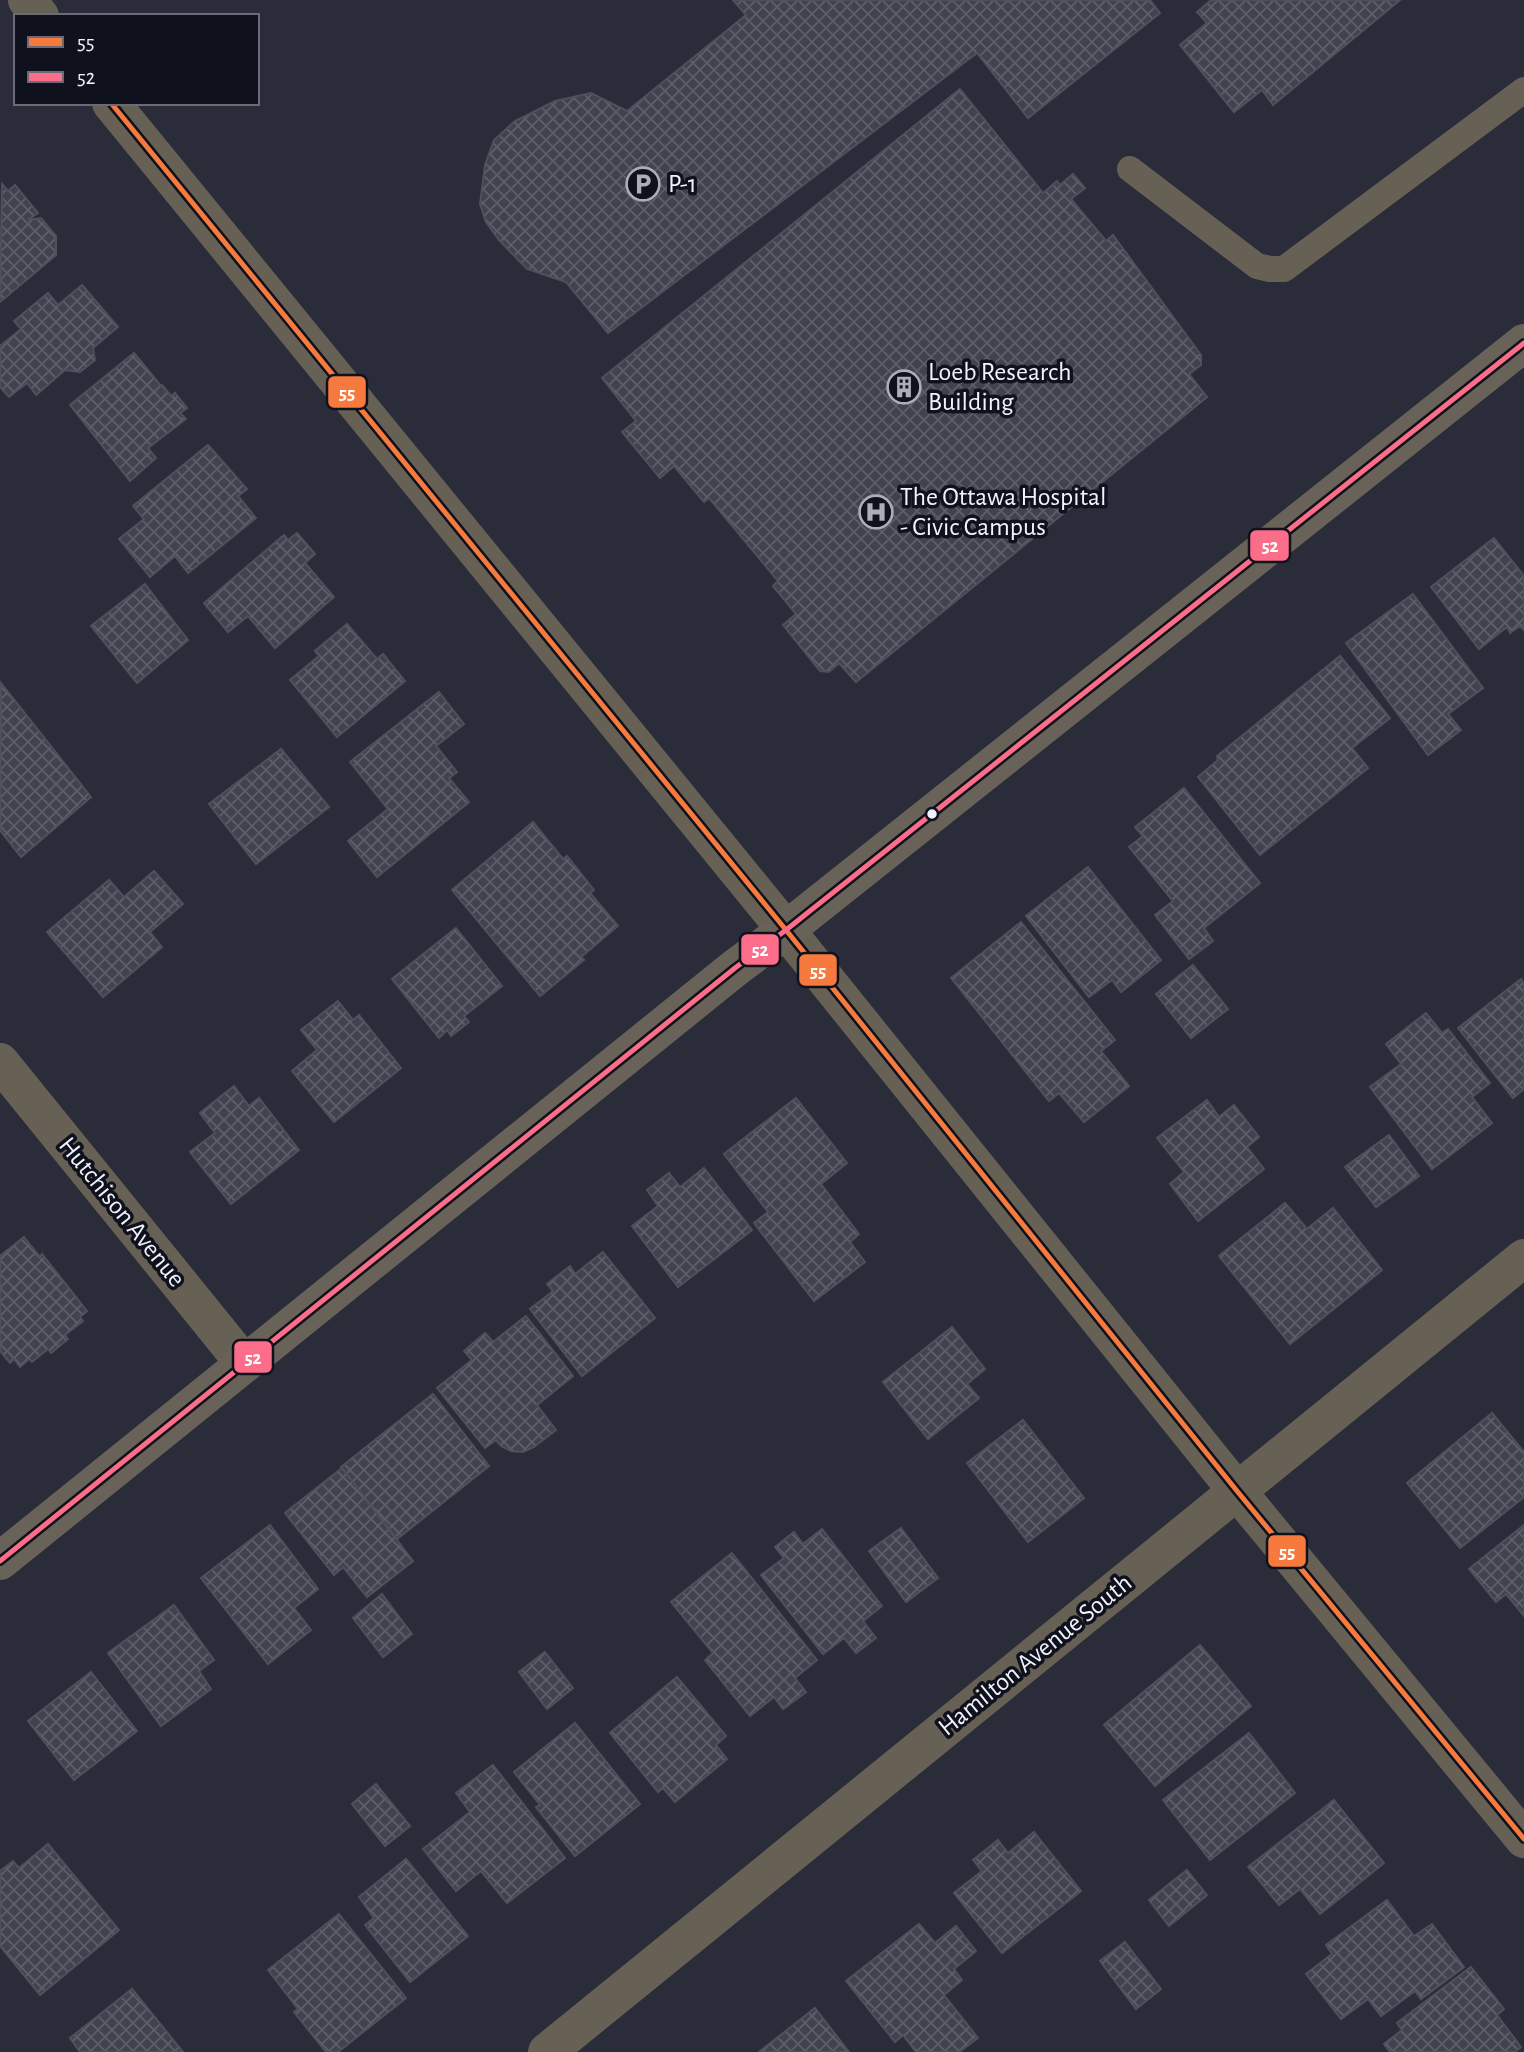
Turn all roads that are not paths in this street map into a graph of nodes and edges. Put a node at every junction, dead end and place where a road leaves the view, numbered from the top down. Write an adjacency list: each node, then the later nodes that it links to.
1 (27, 0): 2 (street)
2 (38, 14)
3 (1524, 90): 5 (lane)
4 (113, 105): 7 (street)
5 (1130, 169)
6 (1524, 343): 7 (main road)
7 (786, 930): 10 (main road); 11 (street)
8 (0, 1062): 10 (street, Hutchison Avenue)
9 (1524, 1258): 11 (street, Hamilton Avenue South)
10 (244, 1363): 12 (main road)
11 (1237, 1491): 13 (street); 14 (street, Hamilton Avenue South)
12 (0, 1561)
13 (1524, 1839)
14 (547, 2052)

